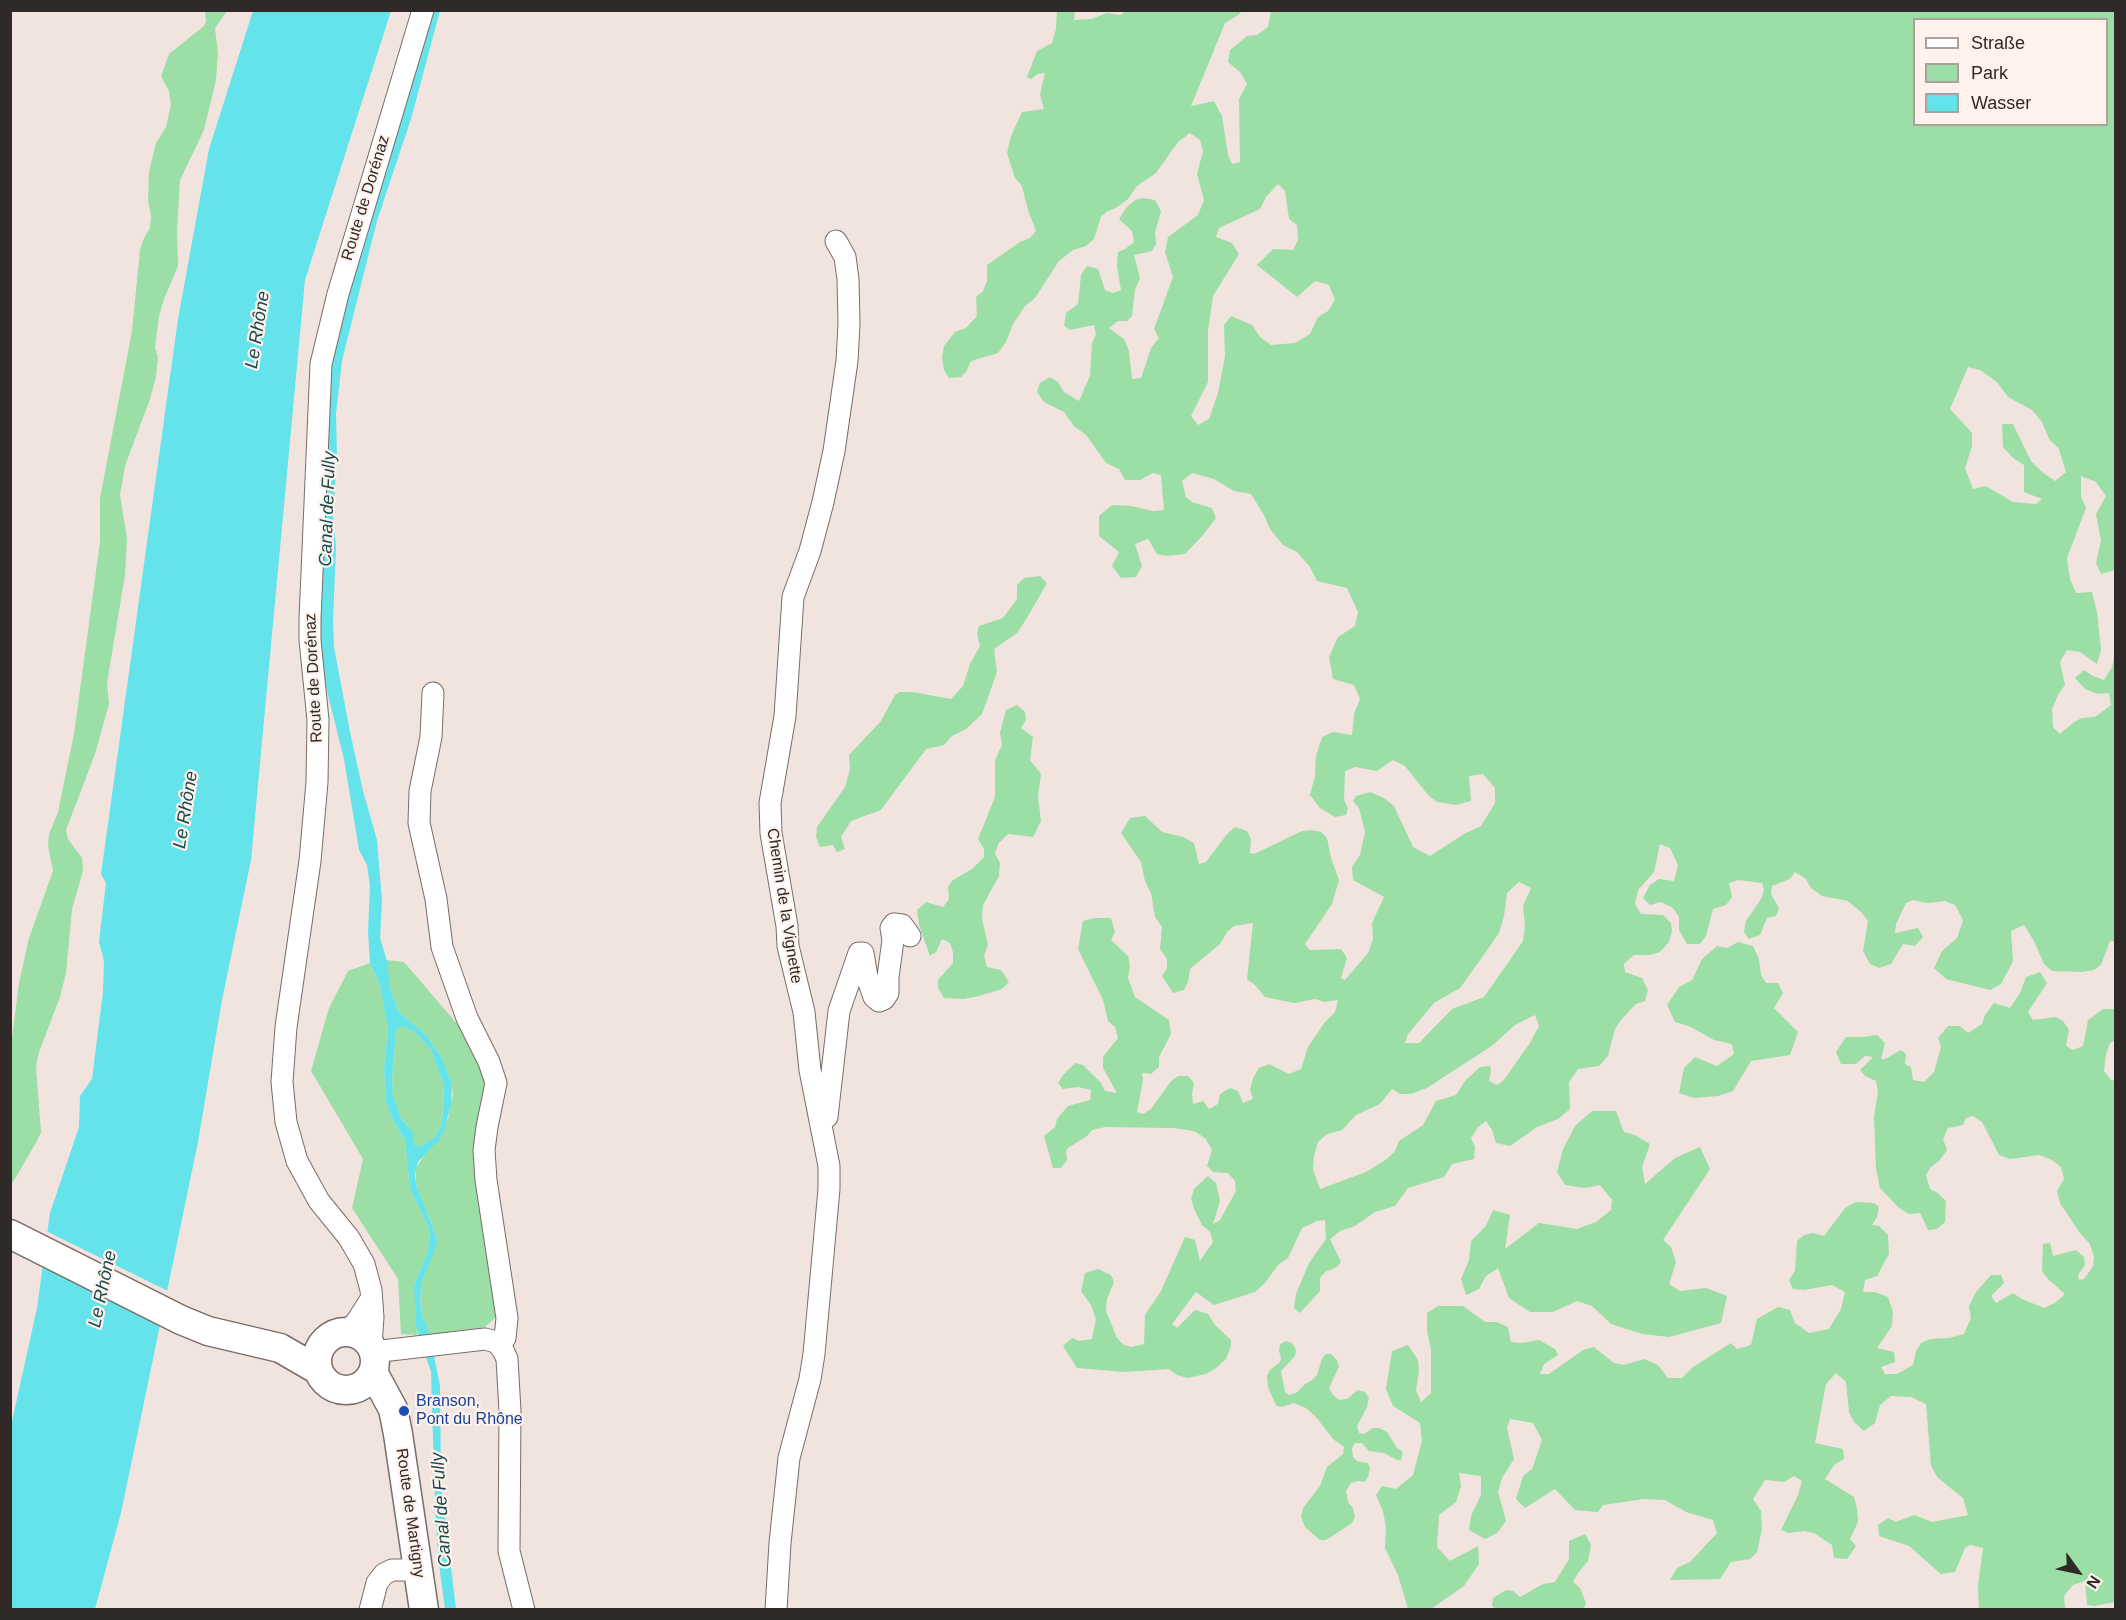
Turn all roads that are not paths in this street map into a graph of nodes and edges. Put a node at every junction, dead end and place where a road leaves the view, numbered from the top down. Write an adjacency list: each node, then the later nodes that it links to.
1 (423, 10): 7 (street, Route de Dorénaz)
2 (836, 241): 5 (street, Chemin de la Vignette)
3 (433, 693): 9 (street)
4 (910, 936): 5 (street)
5 (825, 1144): 19 (street, Chemin de la Vignette)
6 (10, 1234): 10 (main road)
7 (371, 1299): 8 (street); 11 (street, Route de Dorénaz)
8 (336, 1336): 10 (main road); 11 (main road); 12 (main road)
9 (500, 1345): 11 (street); 18 (street)
10 (280, 1348): 12 (main road)
11 (379, 1355): 13 (main road); 14 (main road, Route de Martigny)
12 (318, 1370): 13 (main road)
13 (348, 1391): 14 (main road)
14 (393, 1416): 15 (main road, Route de Martigny)
15 (419, 1569): 16 (street); 17 (main road, Route de Martigny)
16 (370, 1610)
17 (424, 1610)
18 (524, 1610)
19 (776, 1610)

